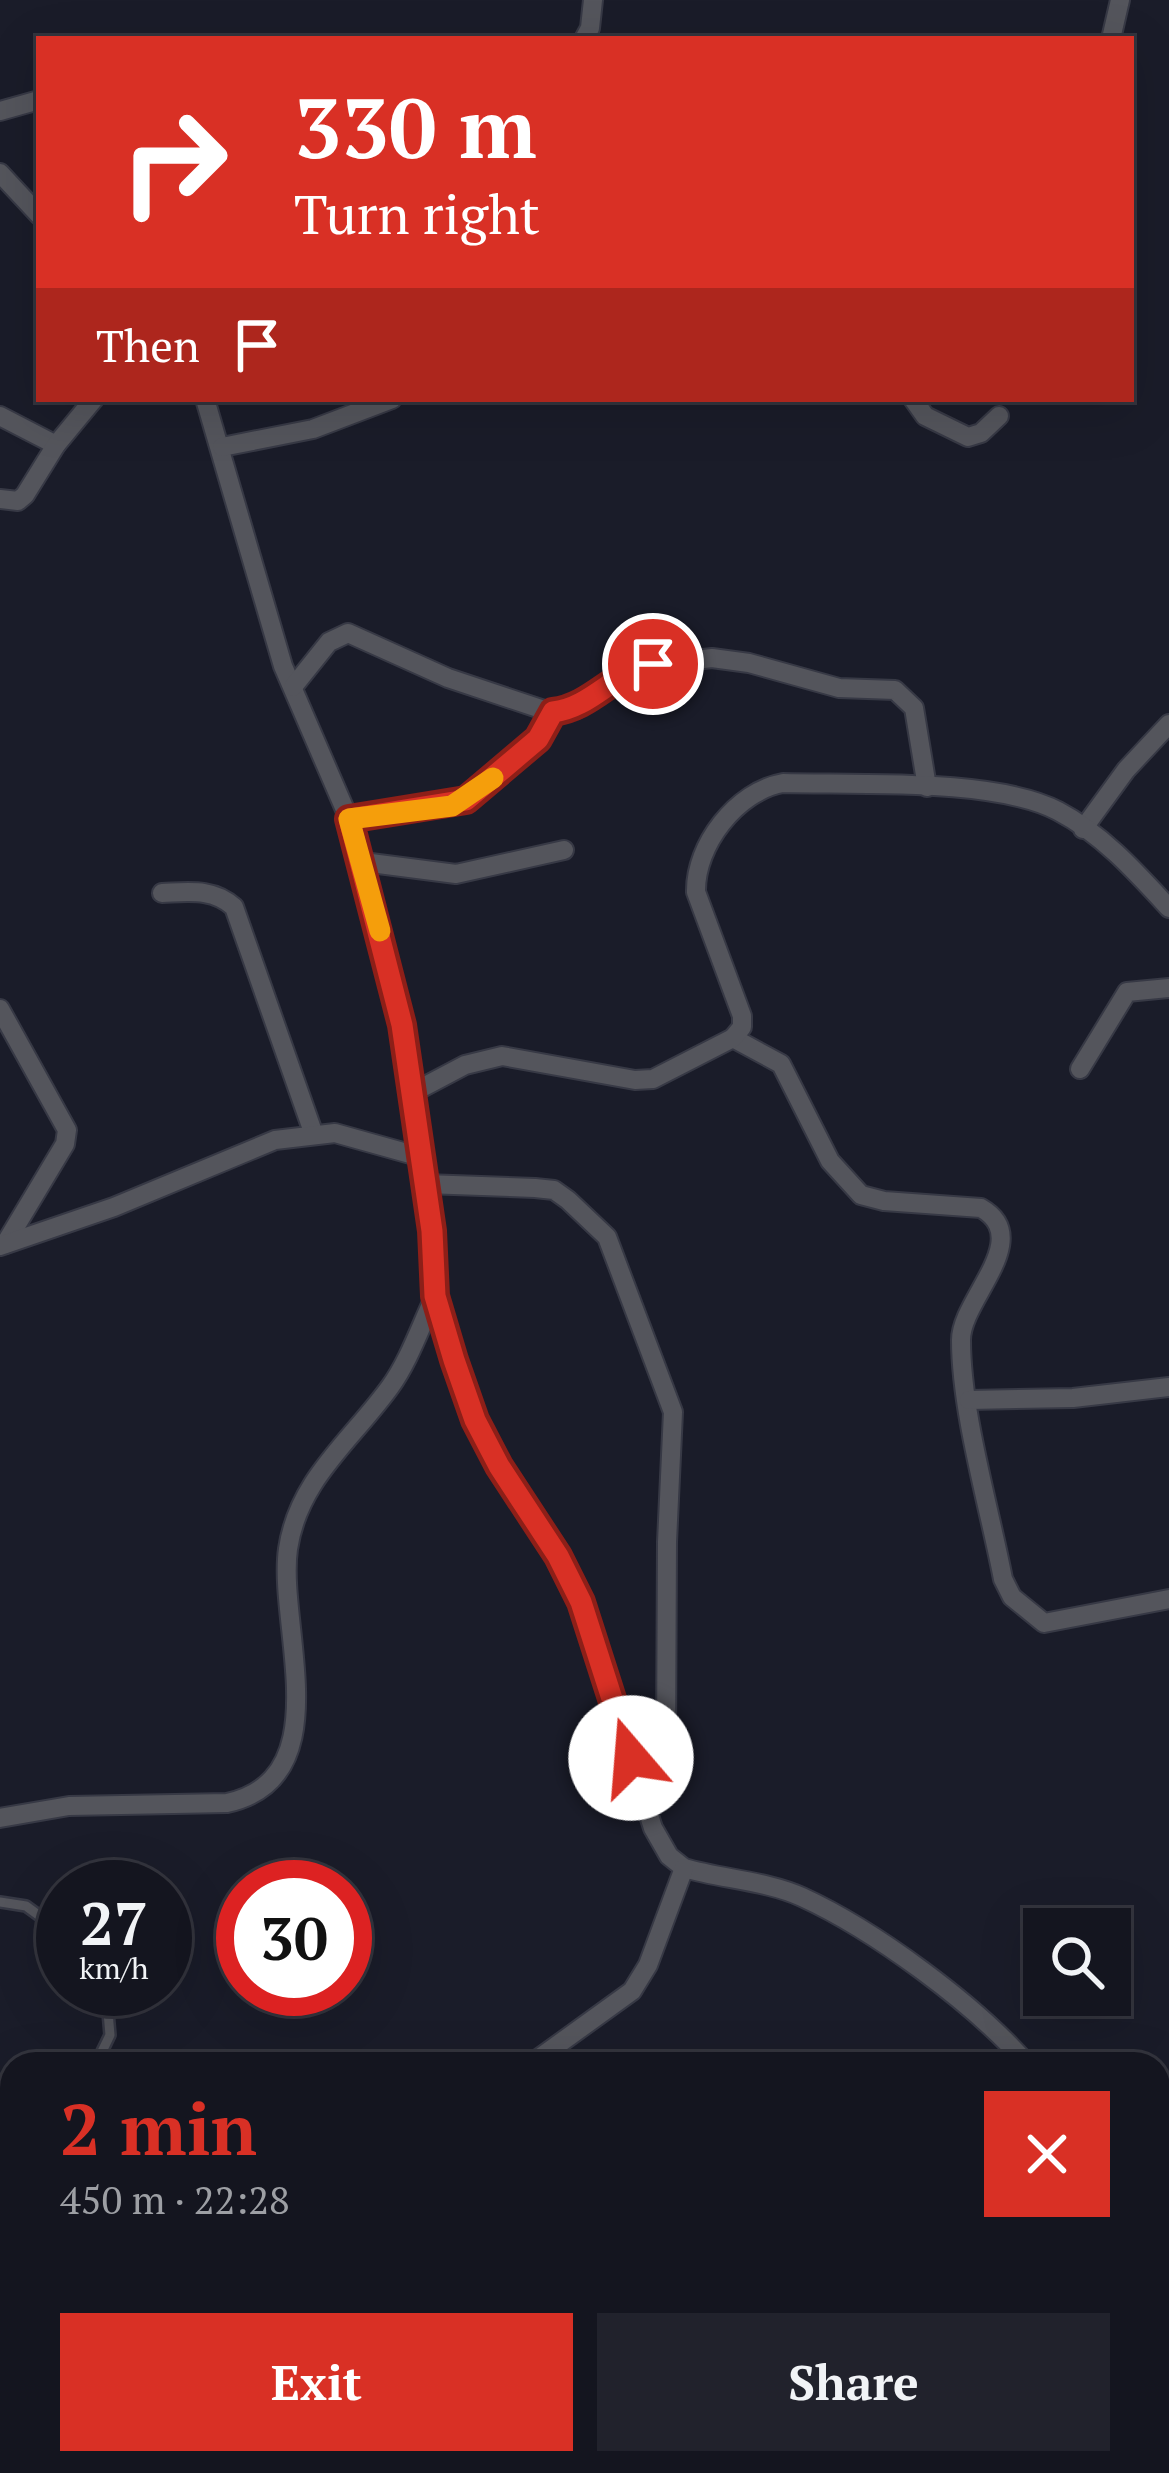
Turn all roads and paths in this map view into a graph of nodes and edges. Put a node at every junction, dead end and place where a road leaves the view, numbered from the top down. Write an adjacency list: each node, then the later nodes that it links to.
1 (593, 0): 3 (street)
2 (1120, 0): 4 (street)
3 (586, 36)
4 (1113, 36)
5 (36, 101): 6 (street)
6 (0, 111)
7 (0, 173): 8 (street)
8 (36, 212)
9 (92, 402): 15 (street)
10 (213, 402): 16 (street)
11 (384, 402): 16 (street)
12 (915, 402): 14 (street)
13 (0, 416): 15 (street)
14 (999, 416)
15 (56, 445): 17 (street)
16 (222, 447): 18 (street)
17 (0, 499)
18 (293, 687): 19 (street); 22 (street)
19 (553, 712): 21 (street); 22 (street)
20 (1169, 724): 23 (street)
21 (927, 787): 23 (street); 30 (street)
22 (349, 819): 25 (street)
23 (1083, 829): 27 (street)
24 (563, 850): 25 (street)
25 (363, 862): 32 (street)
26 (162, 893): 33 (street)
27 (1169, 908)
28 (1169, 988): 31 (street)
29 (0, 1009): 36 (street)
30 (733, 1038): 32 (street); 39 (street)
31 (1080, 1069)
32 (412, 1093): 34 (street)
33 (314, 1132): 34 (street); 36 (street)
34 (421, 1157): 35 (street)
35 (425, 1184): 37 (street); 41 (street)
36 (3, 1245)
37 (435, 1296): 41 (street); 42 (street)
38 (1169, 1387): 39 (street)
39 (969, 1400): 40 (street)
40 (1169, 1599)
41 (644, 1798): 43 (street)
42 (0, 1818)
43 (684, 1868): 48 (street); 49 (street)
44 (0, 1902): 45 (lane)
45 (36, 1913)
46 (108, 2016): 47 (lane)
47 (102, 2052)
48 (547, 2052)
49 (1014, 2052)

